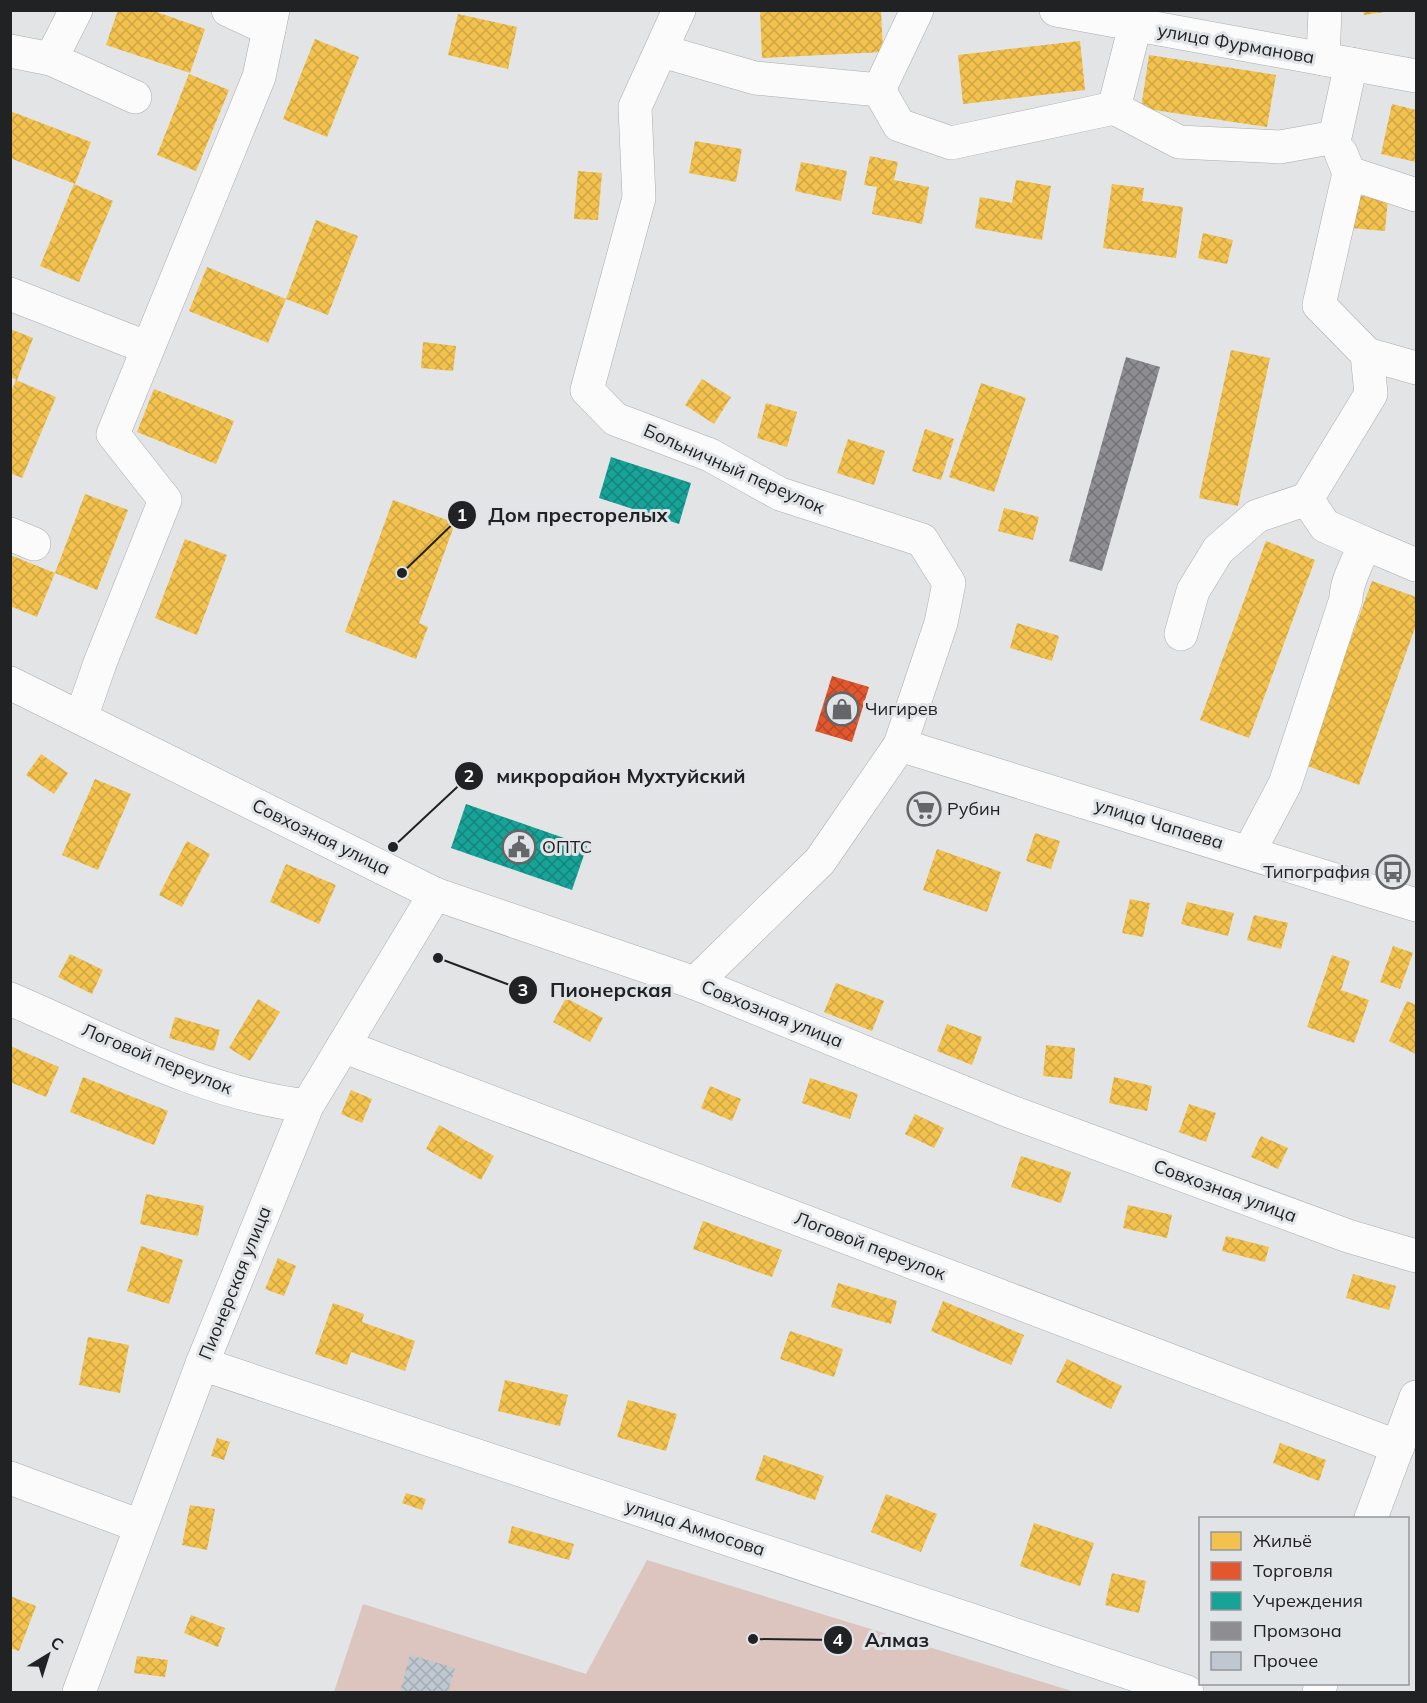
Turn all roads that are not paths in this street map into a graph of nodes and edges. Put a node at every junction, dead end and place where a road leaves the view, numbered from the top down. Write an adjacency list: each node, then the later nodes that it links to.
1 (76, 10): 11 (street)
2 (228, 10): 8 (street)
3 (678, 10): 10 (street, Больничный переулок)
4 (917, 10): 14 (street)
5 (1056, 10): 7 (street, улица Фурманова)
6 (1324, 10): 12 (street)
7 (1135, 18): 12 (street, улица Фурманова); 16 (street)
8 (271, 20): 21 (street)
9 (10, 51): 11 (street)
10 (662, 51): 14 (street); 30 (street, Больничный переулок)
11 (51, 59): 15 (street)
12 (1337, 61): 13 (street, улица Фурманова); 17 (street)
13 (1416, 76)
14 (879, 90): 16 (street)
15 (135, 97)
16 (1114, 108): 17 (street)
17 (1335, 138): 18 (street)
18 (1349, 173): 19 (street); 22 (street)
19 (1416, 195)
20 (10, 294): 21 (street)
21 (148, 348): 29 (street)
22 (1367, 354): 23 (street); 24 (street)
23 (1416, 368)
24 (1306, 499): 25 (street); 27 (street)
25 (1365, 543): 26 (street); 31 (street)
26 (1416, 565)
27 (1181, 634)
28 (10, 683): 29 (street, Совхозная улица)
29 (81, 718): 32 (street, Совхозная улица)
30 (900, 745): 31 (street, улица Чапаева); 34 (street)
31 (1249, 852): 33 (street, улица Чапаева)
32 (435, 894): 34 (street, Совхозная улица); 36 (street, Пионерская улица)
33 (1416, 905)
34 (695, 983): 38 (street, Совхозная улица)
35 (10, 999): 37 (street, Логовой переулок)
36 (343, 1046): 37 (street, Пионерская улица); 41 (street, Логовой переулок)
37 (307, 1106): 39 (street, Пионерская улица)
38 (1416, 1256)
39 (202, 1364): 44 (street, Пионерская улица); 46 (street, улица Аммосова)
40 (1416, 1397): 41 (street)
41 (1398, 1446): 43 (street)
42 (10, 1478): 44 (street)
43 (1371, 1517)
44 (140, 1526): 45 (street, Пионерская улица)
45 (79, 1692)
46 (1187, 1692)

